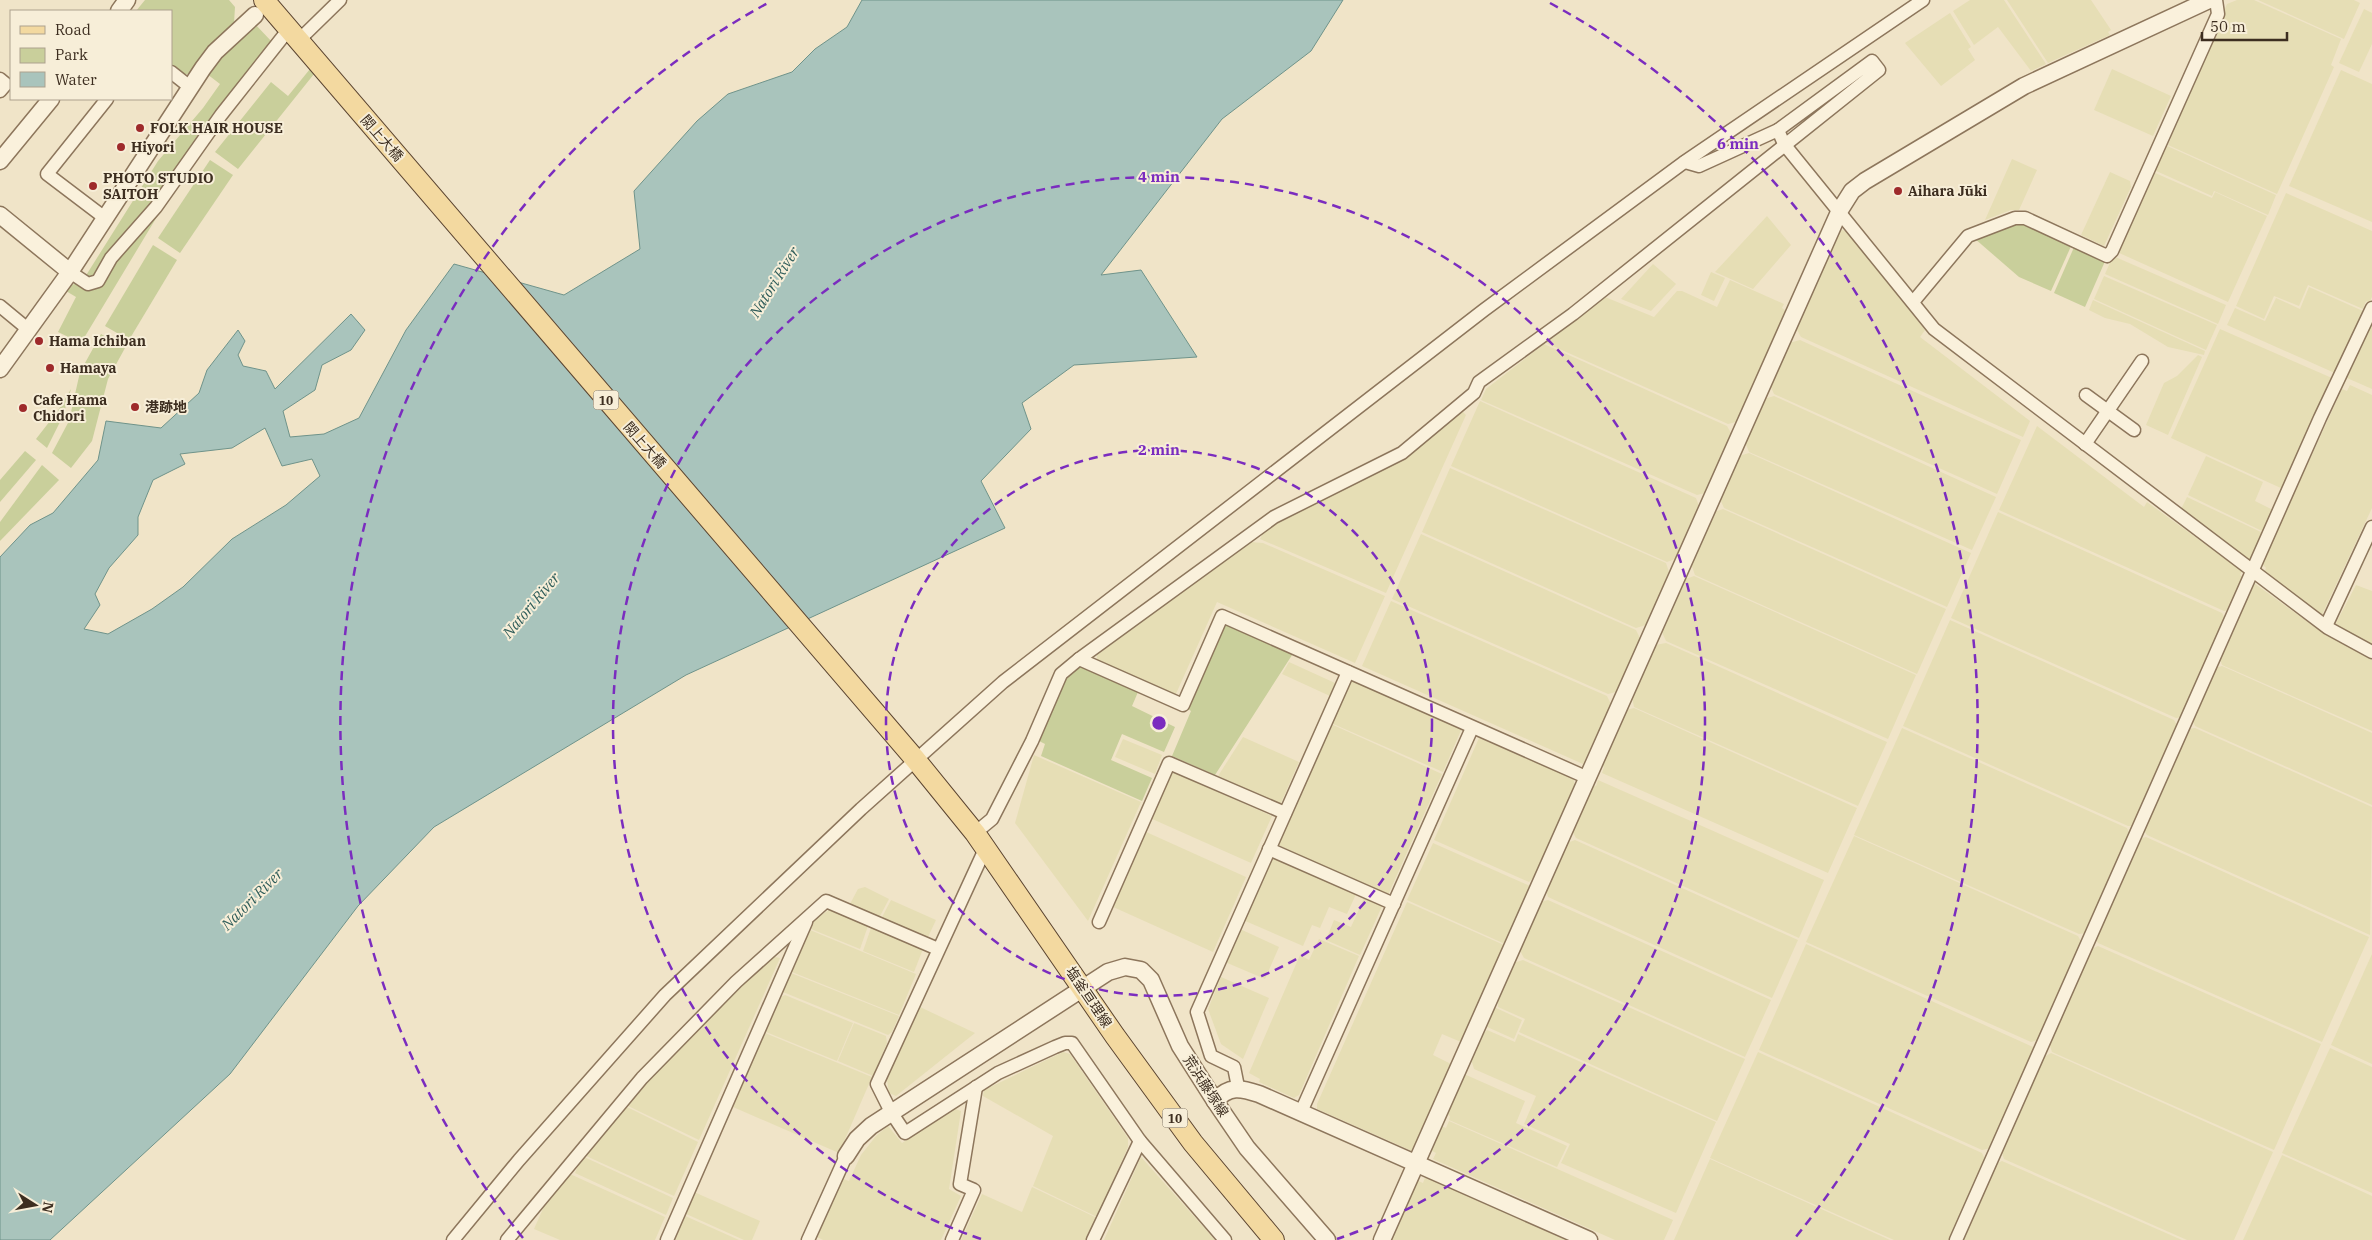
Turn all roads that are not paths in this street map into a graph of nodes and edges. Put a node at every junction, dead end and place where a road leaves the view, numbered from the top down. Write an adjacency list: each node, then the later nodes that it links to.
1 (340, 0): 6 (street)
2 (1923, 0): 16 (street)
3 (2208, 0): 17 (street)
4 (2216, 0): 21 (street)
5 (259, 7): 6 (main road, 10); 9 (street)
6 (297, 39): 20 (street); 38 (main road, 閖上大橋 / 10)
7 (172, 73): 9 (street)
8 (0, 79): 10 (street)
9 (190, 87): 19 (street)
10 (0, 91)
11 (50, 100): 15 (street)
12 (106, 100): 19 (street)
13 (1778, 130): 14 (street); 14 (street); 16 (street)
14 (1784, 144): 17 (street); 35 (street)
15 (0, 161)
16 (1685, 162): 38 (street)
17 (1840, 210): 21 (street); 39 (street)
18 (0, 215): 20 (street)
19 (105, 218): 20 (street)
20 (70, 272): 24 (street)
21 (1913, 302): 30 (street)
22 (0, 306): 24 (street)
23 (2372, 308): 32 (street)
24 (29, 330): 26 (street)
25 (2142, 361): 28 (street)
26 (0, 369)
27 (2086, 395): 28 (street)
28 (2107, 411): 29 (street); 30 (street)
29 (2134, 430)
30 (2085, 444): 32 (street)
31 (2372, 527): 33 (street)
32 (2253, 571): 33 (street); 67 (street)
33 (2326, 626): 34 (street)
34 (2372, 652)
35 (1079, 659): 36 (street); 41 (street)
36 (1348, 672): 37 (street); 40 (street)
37 (1472, 728): 39 (street); 43 (street)
38 (912, 756): 41 (main road, 塩釜亘理線 / 10); 56 (street)
39 (1588, 778): 55 (street)
40 (1285, 813): 42 (street); 45 (street)
41 (980, 840): 46 (street); 47 (main road, 塩釜亘理線 / 10)
42 (1269, 849): 43 (street); 49 (street)
43 (1394, 904): 52 (street)
44 (807, 918): 46 (street); 57 (street); 58 (street)
45 (1098, 922)
46 (938, 949): 51 (street)
47 (1085, 989): 50 (street, 荒浜藤塚線); 51 (street, 荒浜藤塚線); 63 (main road, 塩釜亘理線 / 10)
48 (976, 1087): 51 (street); 53 (street); 60 (street)
49 (1238, 1087): 50 (street); 52 (street)
50 (1215, 1101): 64 (street, 荒浜藤塚線)
51 (891, 1112): 54 (street, 荒浜藤塚線)
52 (1302, 1112): 55 (street)
53 (1140, 1141): 61 (street); 62 (street)
54 (846, 1156): 59 (street)
55 (1416, 1163): 65 (street); 66 (street)
56 (453, 1240)
57 (507, 1240)
58 (667, 1240)
59 (808, 1240)
60 (952, 1240)
61 (1093, 1240)
62 (1225, 1240)
63 (1274, 1240)
64 (1327, 1240)
65 (1382, 1240)
66 (1589, 1240)
67 (1956, 1240)

